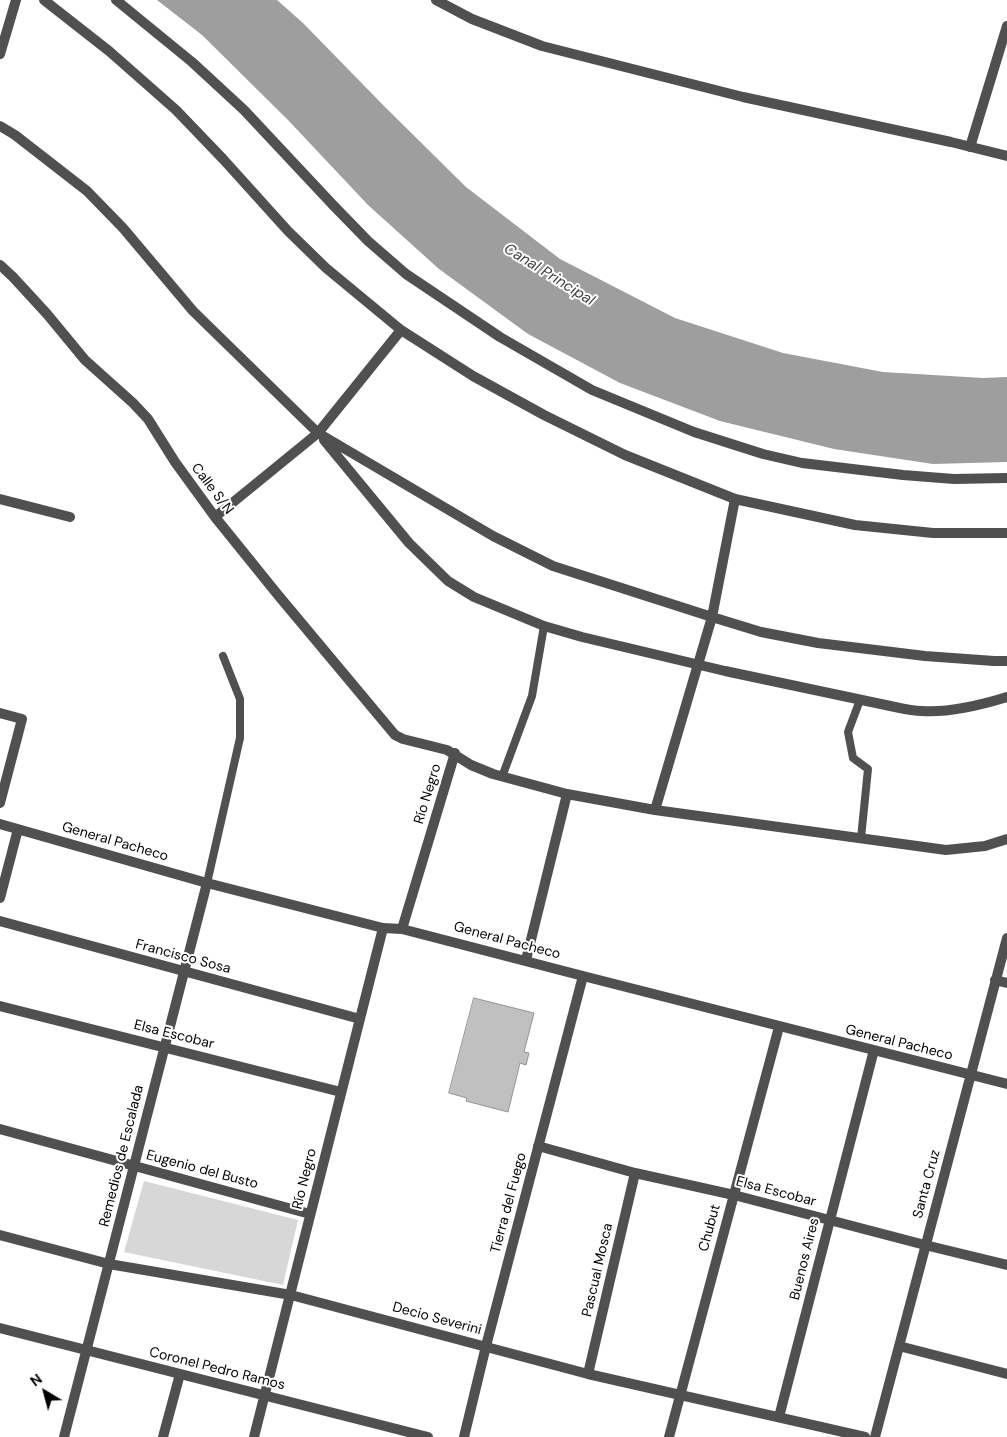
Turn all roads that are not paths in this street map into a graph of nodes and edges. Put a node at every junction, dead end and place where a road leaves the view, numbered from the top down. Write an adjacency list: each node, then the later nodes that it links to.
1 (16, 0): 6 (street)
2 (44, 0): 11 (street)
3 (116, 0): 13 (street)
4 (436, 0): 8 (street)
5 (1007, 26): 8 (street)
6 (0, 54)
7 (0, 126): 12 (street)
8 (970, 147): 9 (street)
9 (1007, 156)
10 (0, 265): 17 (street, Calle S/N)
11 (401, 330): 12 (street); 15 (street)
12 (318, 433): 17 (street); 19 (street); 20 (street)
13 (1007, 478)
14 (0, 499): 16 (street)
15 (735, 499): 18 (street); 19 (street)
16 (70, 517)
17 (215, 517): 27 (street, Calle S/N)
18 (1007, 534)
19 (712, 617): 22 (street); 23 (street)
20 (544, 626): 23 (street); 28 (lane)
21 (223, 656): 36 (lane)
22 (1007, 661)
23 (699, 664): 25 (street); 31 (street)
24 (1007, 697): 25 (street)
25 (860, 700): 34 (lane)
26 (0, 713): 30 (street)
27 (455, 753): 28 (street); 40 (street, Río Negro)
28 (502, 777): 29 (street)
29 (567, 794): 31 (street); 42 (street)
30 (0, 803)
31 (655, 810): 34 (street)
32 (0, 824): 33 (street, General Pacheco)
33 (18, 829): 36 (street, General Pacheco); 37 (street)
34 (862, 838): 35 (street)
35 (1007, 840)
36 (207, 883): 39 (street, General Pacheco); 43 (street, Remedios de Escalada)
37 (0, 898)
38 (0, 921): 43 (street, Francisco Sosa)
39 (383, 928): 40 (street, General Pacheco); 48 (street, Río Negro)
40 (402, 929): 42 (street, General Pacheco)
41 (1007, 938): 45 (street, Santa Cruz)
42 (526, 960): 44 (street, General Pacheco)
43 (184, 972): 48 (street, Francisco Sosa); 50 (street, Remedios de Escalada)
44 (583, 976): 49 (street, General Pacheco); 56 (street, Tierra del Fuego)
45 (995, 980): 46 (street); 52 (street, Santa Cruz)
46 (1007, 983)
47 (0, 1006): 50 (street, Elsa Escobar)
48 (360, 1019): 54 (street, Río Negro)
49 (779, 1026): 51 (street, General Pacheco); 59 (street, Chubut)
50 (165, 1047): 54 (street, Elsa Escobar); 57 (street, Remedios de Escalada)
51 (874, 1050): 52 (street, General Pacheco); 61 (street, Buenos Aires)
52 (970, 1075): 53 (street, General Pacheco); 63 (street, Santa Cruz)
53 (1007, 1084)
54 (341, 1092): 60 (street, Río Negro)
55 (0, 1130): 57 (street, Eugenio del Busto)
56 (538, 1146): 58 (street, Elsa Escobar); 68 (street, Tierra del Fuego)
57 (134, 1166): 60 (street, Eugenio del Busto); 64 (street, Remedios de Escalada)
58 (635, 1173): 59 (street, Elsa Escobar); 72 (street, Pascual Mosca)
59 (734, 1195): 61 (street, Elsa Escobar); 74 (street, Chubut)
60 (310, 1214): 66 (street, Río Negro)
61 (830, 1220): 63 (street, Elsa Escobar); 76 (street, Buenos Aires)
62 (0, 1235): 64 (street, Decio Severini)
63 (925, 1245): 65 (street, Elsa Escobar); 69 (street, Santa Cruz)
64 (109, 1264): 66 (street, Decio Severini); 70 (street, Remedios de Escalada)
65 (1007, 1264)
66 (291, 1295): 68 (street, Decio Severini); 75 (street, Río Negro)
67 (0, 1328): 70 (street, Coronel Pedro Ramos)
68 (486, 1346): 72 (street, Decio Severini); 81 (street, Tierra del Fuego)
69 (899, 1346): 73 (street); 84 (street, Santa Cruz)
70 (87, 1350): 71 (street, Coronel Pedro Ramos); 77 (street, Remedios de Escalada)
71 (180, 1374): 75 (street, Coronel Pedro Ramos); 78 (street)
72 (588, 1374): 74 (street, Decio Severini)
73 (1007, 1374)
74 (679, 1394): 76 (street, Decio Severini); 82 (street, Chubut)
75 (264, 1395): 79 (street, Río Negro); 80 (street, Coronel Pedro Ramos)
76 (779, 1417): 83 (street, Decio Severini)
77 (64, 1437)
78 (163, 1437)
79 (254, 1437)
80 (428, 1437)
81 (464, 1437)
82 (669, 1437)
83 (865, 1437)
84 (875, 1437)

